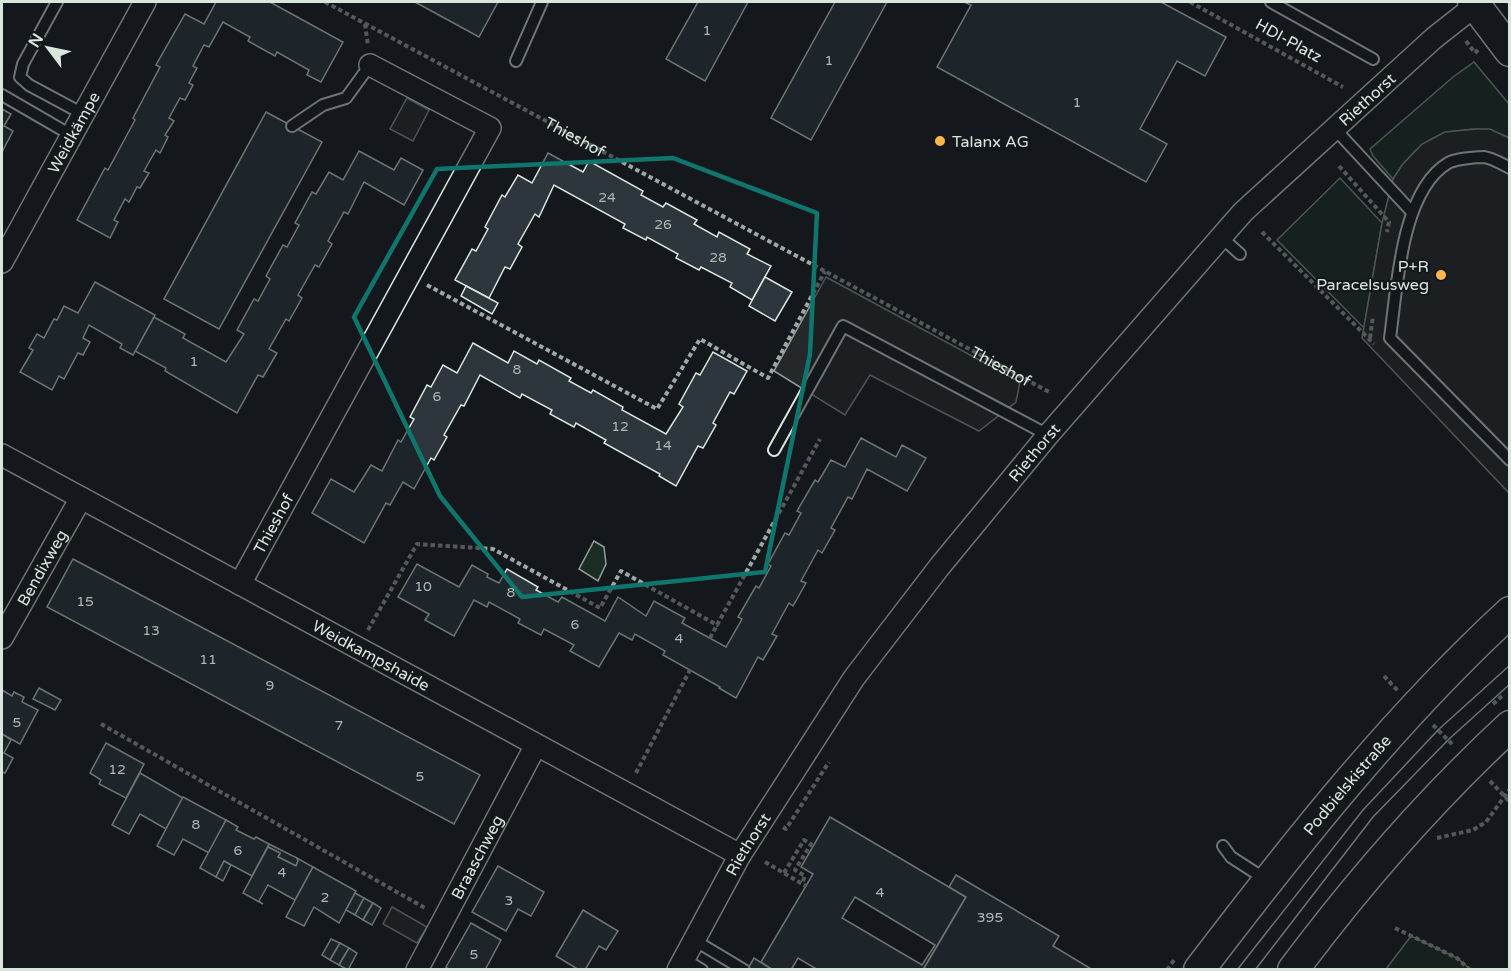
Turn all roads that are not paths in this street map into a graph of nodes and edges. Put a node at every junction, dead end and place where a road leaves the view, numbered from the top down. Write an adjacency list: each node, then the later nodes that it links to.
1 (57, 2): 11 (lane)
2 (145, 2): 11 (street, Weidkämpe)
3 (542, 2): 8 (lane)
4 (1270, 2): 7 (lane, HDI-Platz)
5 (1477, 3): 6 (main road); 13 (street, Riethorst)
6 (1509, 51)
7 (1373, 59)
8 (516, 61)
9 (370, 64): 12 (lane); 25 (street, Thieshof)
10 (2, 95): 14 (lane)
11 (83, 114): 14 (street, Weidkämpe)
12 (292, 126)
13 (1334, 128): 16 (lane); 17 (street, Riethorst)
14 (71, 135): 19 (street, Weidkämpe)
15 (1509, 168): 16 (lane)
16 (1411, 211): 23 (lane)
17 (1220, 236): 18 (lane); 20 (street, Riethorst)
18 (1240, 254)
19 (2, 261)
20 (1048, 435): 21 (lane); 31 (street, Riethorst)
21 (774, 450)
22 (2, 455): 24 (street, Weidkampshaide)
23 (1509, 460)
24 (81, 498): 25 (street, Weidkampshaide); 27 (street, Bendixweg)
25 (240, 584): 29 (street, Weidkampshaide)
26 (1509, 612): 32 (main road, Podbielskistraße)
27 (2, 638)
28 (1509, 726): 38 (main road)
29 (536, 745): 31 (street, Weidkampshaide); 35 (street, Braaschweg)
30 (1223, 846): 32 (lane)
31 (740, 855): 33 (street, Riethorst)
32 (1267, 881): 37 (main road, Podbielskistraße)
33 (694, 940): 34 (street, Riethorst); 36 (lane)
34 (688, 966)
35 (417, 969)
36 (744, 969)
37 (1199, 969)
38 (1293, 969)

